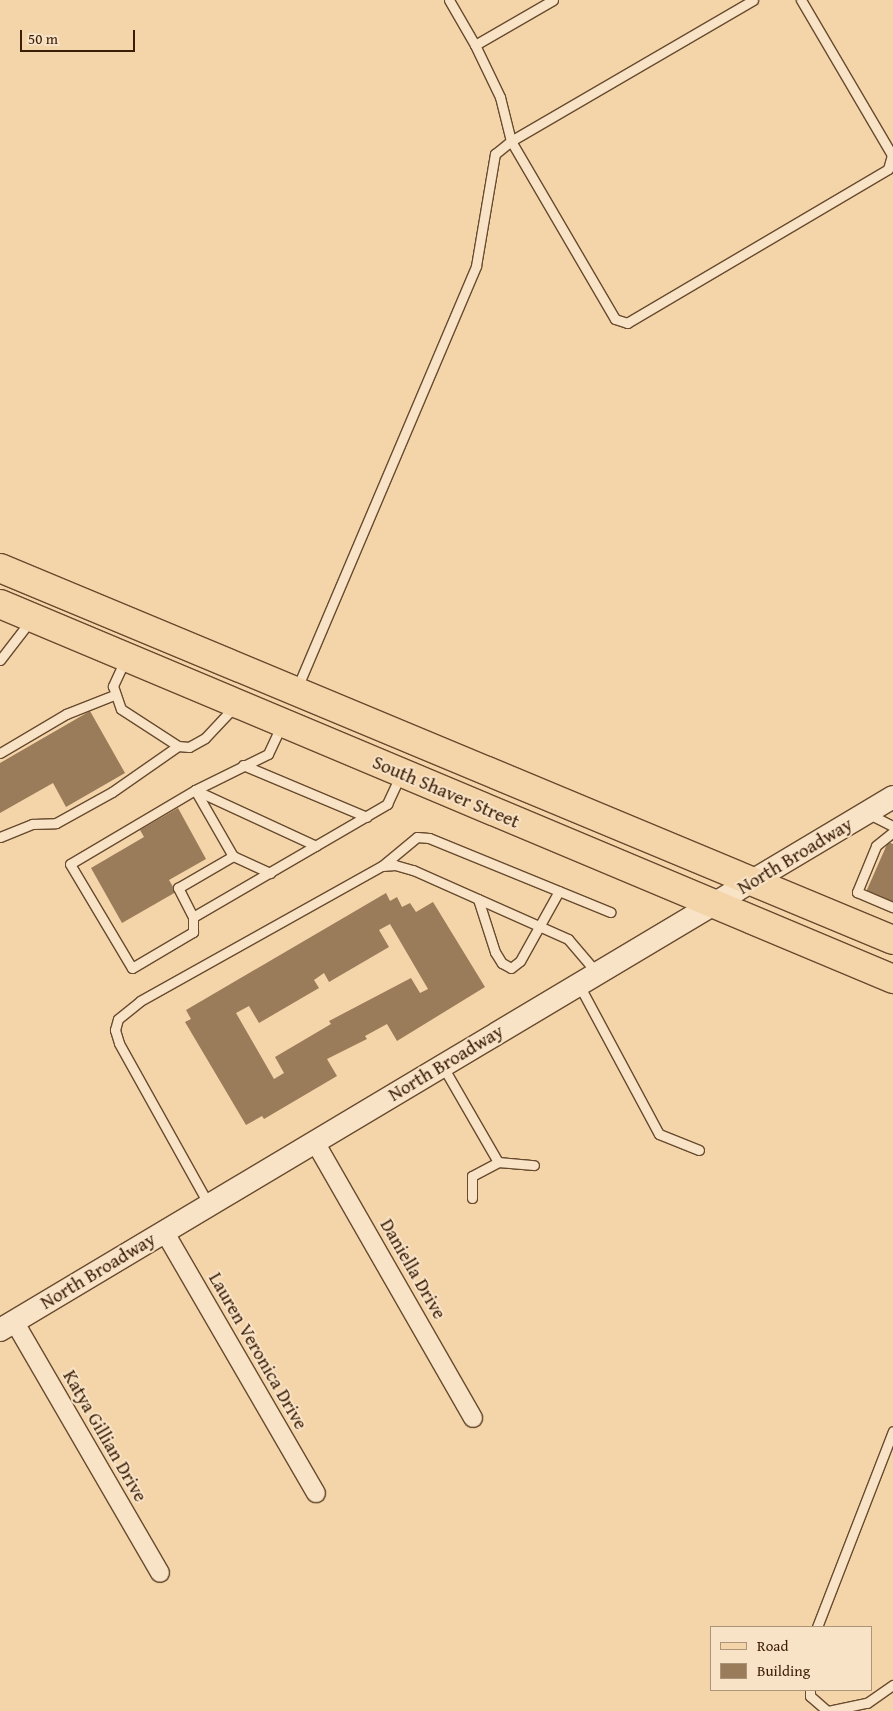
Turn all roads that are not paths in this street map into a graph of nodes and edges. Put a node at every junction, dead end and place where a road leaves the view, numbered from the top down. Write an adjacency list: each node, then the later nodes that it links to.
1 (449, 0): 5 (lane)
2 (553, 0): 5 (lane)
3 (753, 0): 6 (lane)
4 (802, 0): 6 (lane)
5 (475, 45): 6 (lane)
6 (511, 141): 13 (lane)
7 (0, 568): 10 (main road, South Shaver Street)
8 (0, 604): 9 (main road, South Shaver Street)
9 (32, 618): 11 (main road, South Shaver Street); 12 (lane)
10 (141, 625): 11 (main road); 13 (main road, South Shaver Street)
11 (126, 658): 14 (lane); 15 (main road, South Shaver Street)
12 (0, 660)
13 (296, 690): 16 (main road); 32 (main road, South Shaver Street)
14 (114, 695): 17 (lane); 18 (lane)
15 (237, 704): 16 (main road, South Shaver Street); 17 (lane)
16 (282, 723): 19 (lane); 20 (main road, South Shaver Street)
17 (178, 746): 27 (lane)
18 (0, 753)
19 (243, 764): 21 (lane); 24 (lane)
20 (401, 773): 24 (lane); 35 (main road, South Shaver Street)
21 (195, 790): 28 (lane); 29 (lane); 38 (lane)
22 (893, 797): 23 (street, North Broadway)
23 (867, 813): 25 (lane); 32 (street, North Broadway)
24 (367, 817): 28 (lane)
25 (893, 826)
26 (893, 832): 36 (lane)
27 (0, 837)
28 (316, 846): 31 (lane)
29 (233, 856): 31 (lane); 38 (lane)
30 (382, 866): 33 (lane); 34 (lane); 49 (lane)
31 (270, 873): 38 (lane)
32 (752, 882): 35 (street, North Broadway); 40 (main road, South Shaver Street)
33 (558, 891): 37 (lane); 39 (lane)
34 (478, 899): 39 (lane); 39 (lane)
35 (714, 905): 41 (street, North Broadway); 42 (main road, South Shaver Street)
36 (893, 907)
37 (610, 912)
38 (193, 917)
39 (539, 926): 41 (lane)
40 (893, 940)
41 (588, 979): 43 (street, North Broadway); 45 (lane)
42 (893, 979)
43 (442, 1065): 44 (street, North Broadway); 46 (lane)
44 (315, 1142): 49 (street, North Broadway); 52 (street, Daniella Drive)
45 (699, 1150)
46 (498, 1162): 47 (lane); 48 (lane)
47 (534, 1165)
48 (472, 1198)
49 (209, 1205): 50 (street, North Broadway)
50 (164, 1231): 51 (street, North Broadway); 54 (street, Lauren Veronica Drive)
51 (7, 1325): 55 (street, Katya Gillian Drive)
52 (474, 1418)
53 (893, 1431): 56 (lane)
54 (316, 1492)
55 (160, 1572)
56 (817, 1626)
57 (893, 1685): 59 (lane)
58 (810, 1691): 59 (lane)
59 (827, 1711)

